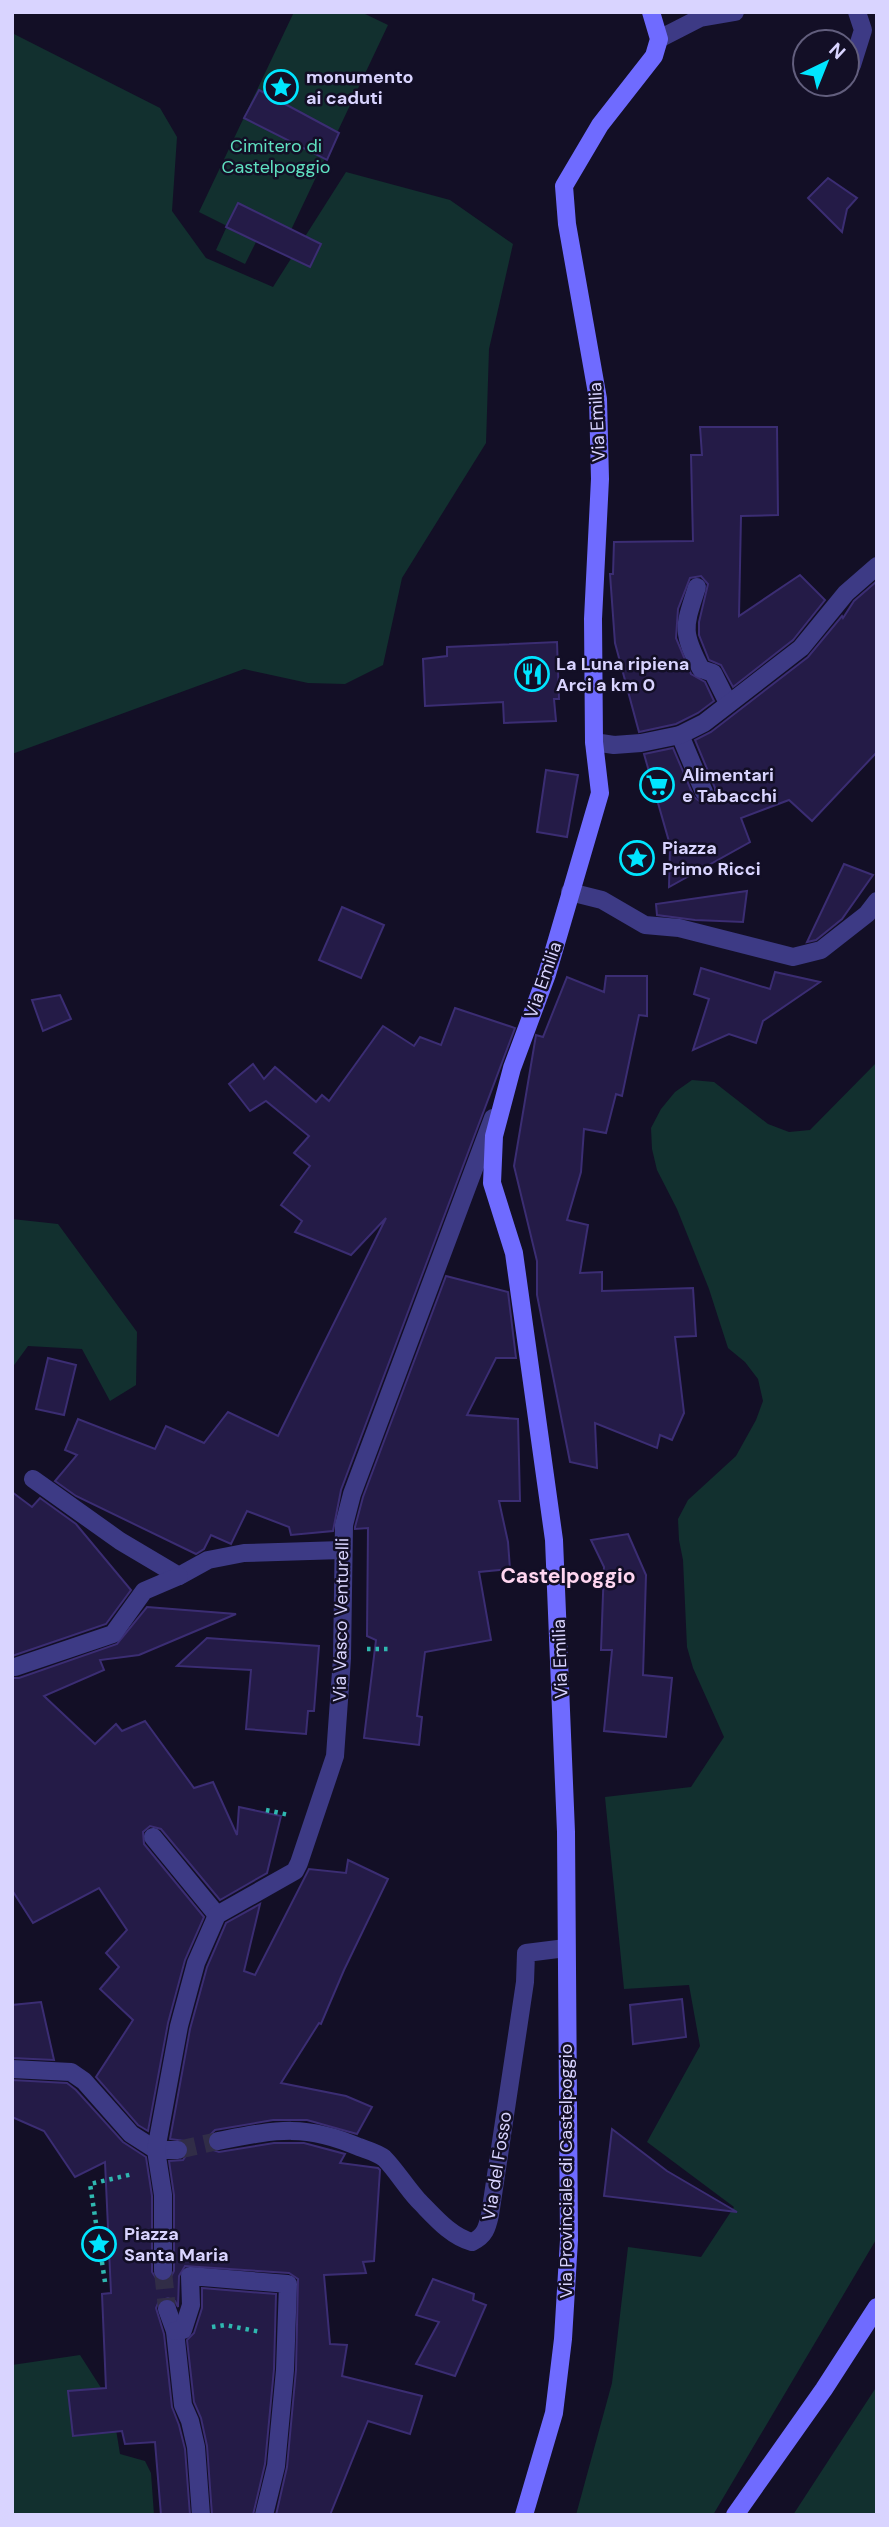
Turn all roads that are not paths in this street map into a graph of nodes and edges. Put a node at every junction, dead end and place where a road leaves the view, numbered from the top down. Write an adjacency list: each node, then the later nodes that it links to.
1 (651, 12): 5 (main road)
2 (735, 12): 5 (street)
3 (857, 12): 4 (street)
4 (861, 36)
5 (659, 39): 10 (main road, Via Emilia)
6 (877, 566): 8 (street)
7 (697, 587): 8 (street)
8 (728, 703): 9 (street)
9 (680, 735): 10 (street); 11 (street)
10 (594, 742): 12 (main road, Via Emilia)
11 (704, 792)
12 (570, 892): 13 (street); 14 (main road, Via Emilia)
13 (877, 901)
14 (512, 1068): 16 (street, Via Vasco Venturelli); 21 (main road, Via Emilia)
15 (33, 1479): 17 (street)
16 (342, 1549): 17 (street); 20 (street, Via Vasco Venturelli)
17 (179, 1576): 18 (street)
18 (15, 1667)
19 (153, 1837): 20 (street)
20 (218, 1915): 24 (street)
21 (566, 1948): 23 (street, Via del Fosso); 32 (main road, Via Provinciale di Castelpoggio)
22 (12, 2069): 24 (street)
23 (218, 2141)
24 (157, 2145): 25 (street); 26 (street)
25 (178, 2150)
26 (163, 2270)
27 (877, 2307): 33 (main road)
28 (167, 2309): 29 (street)
29 (174, 2331): 30 (street); 31 (street)
30 (201, 2515)
31 (264, 2515)
32 (524, 2515)
33 (735, 2515)

